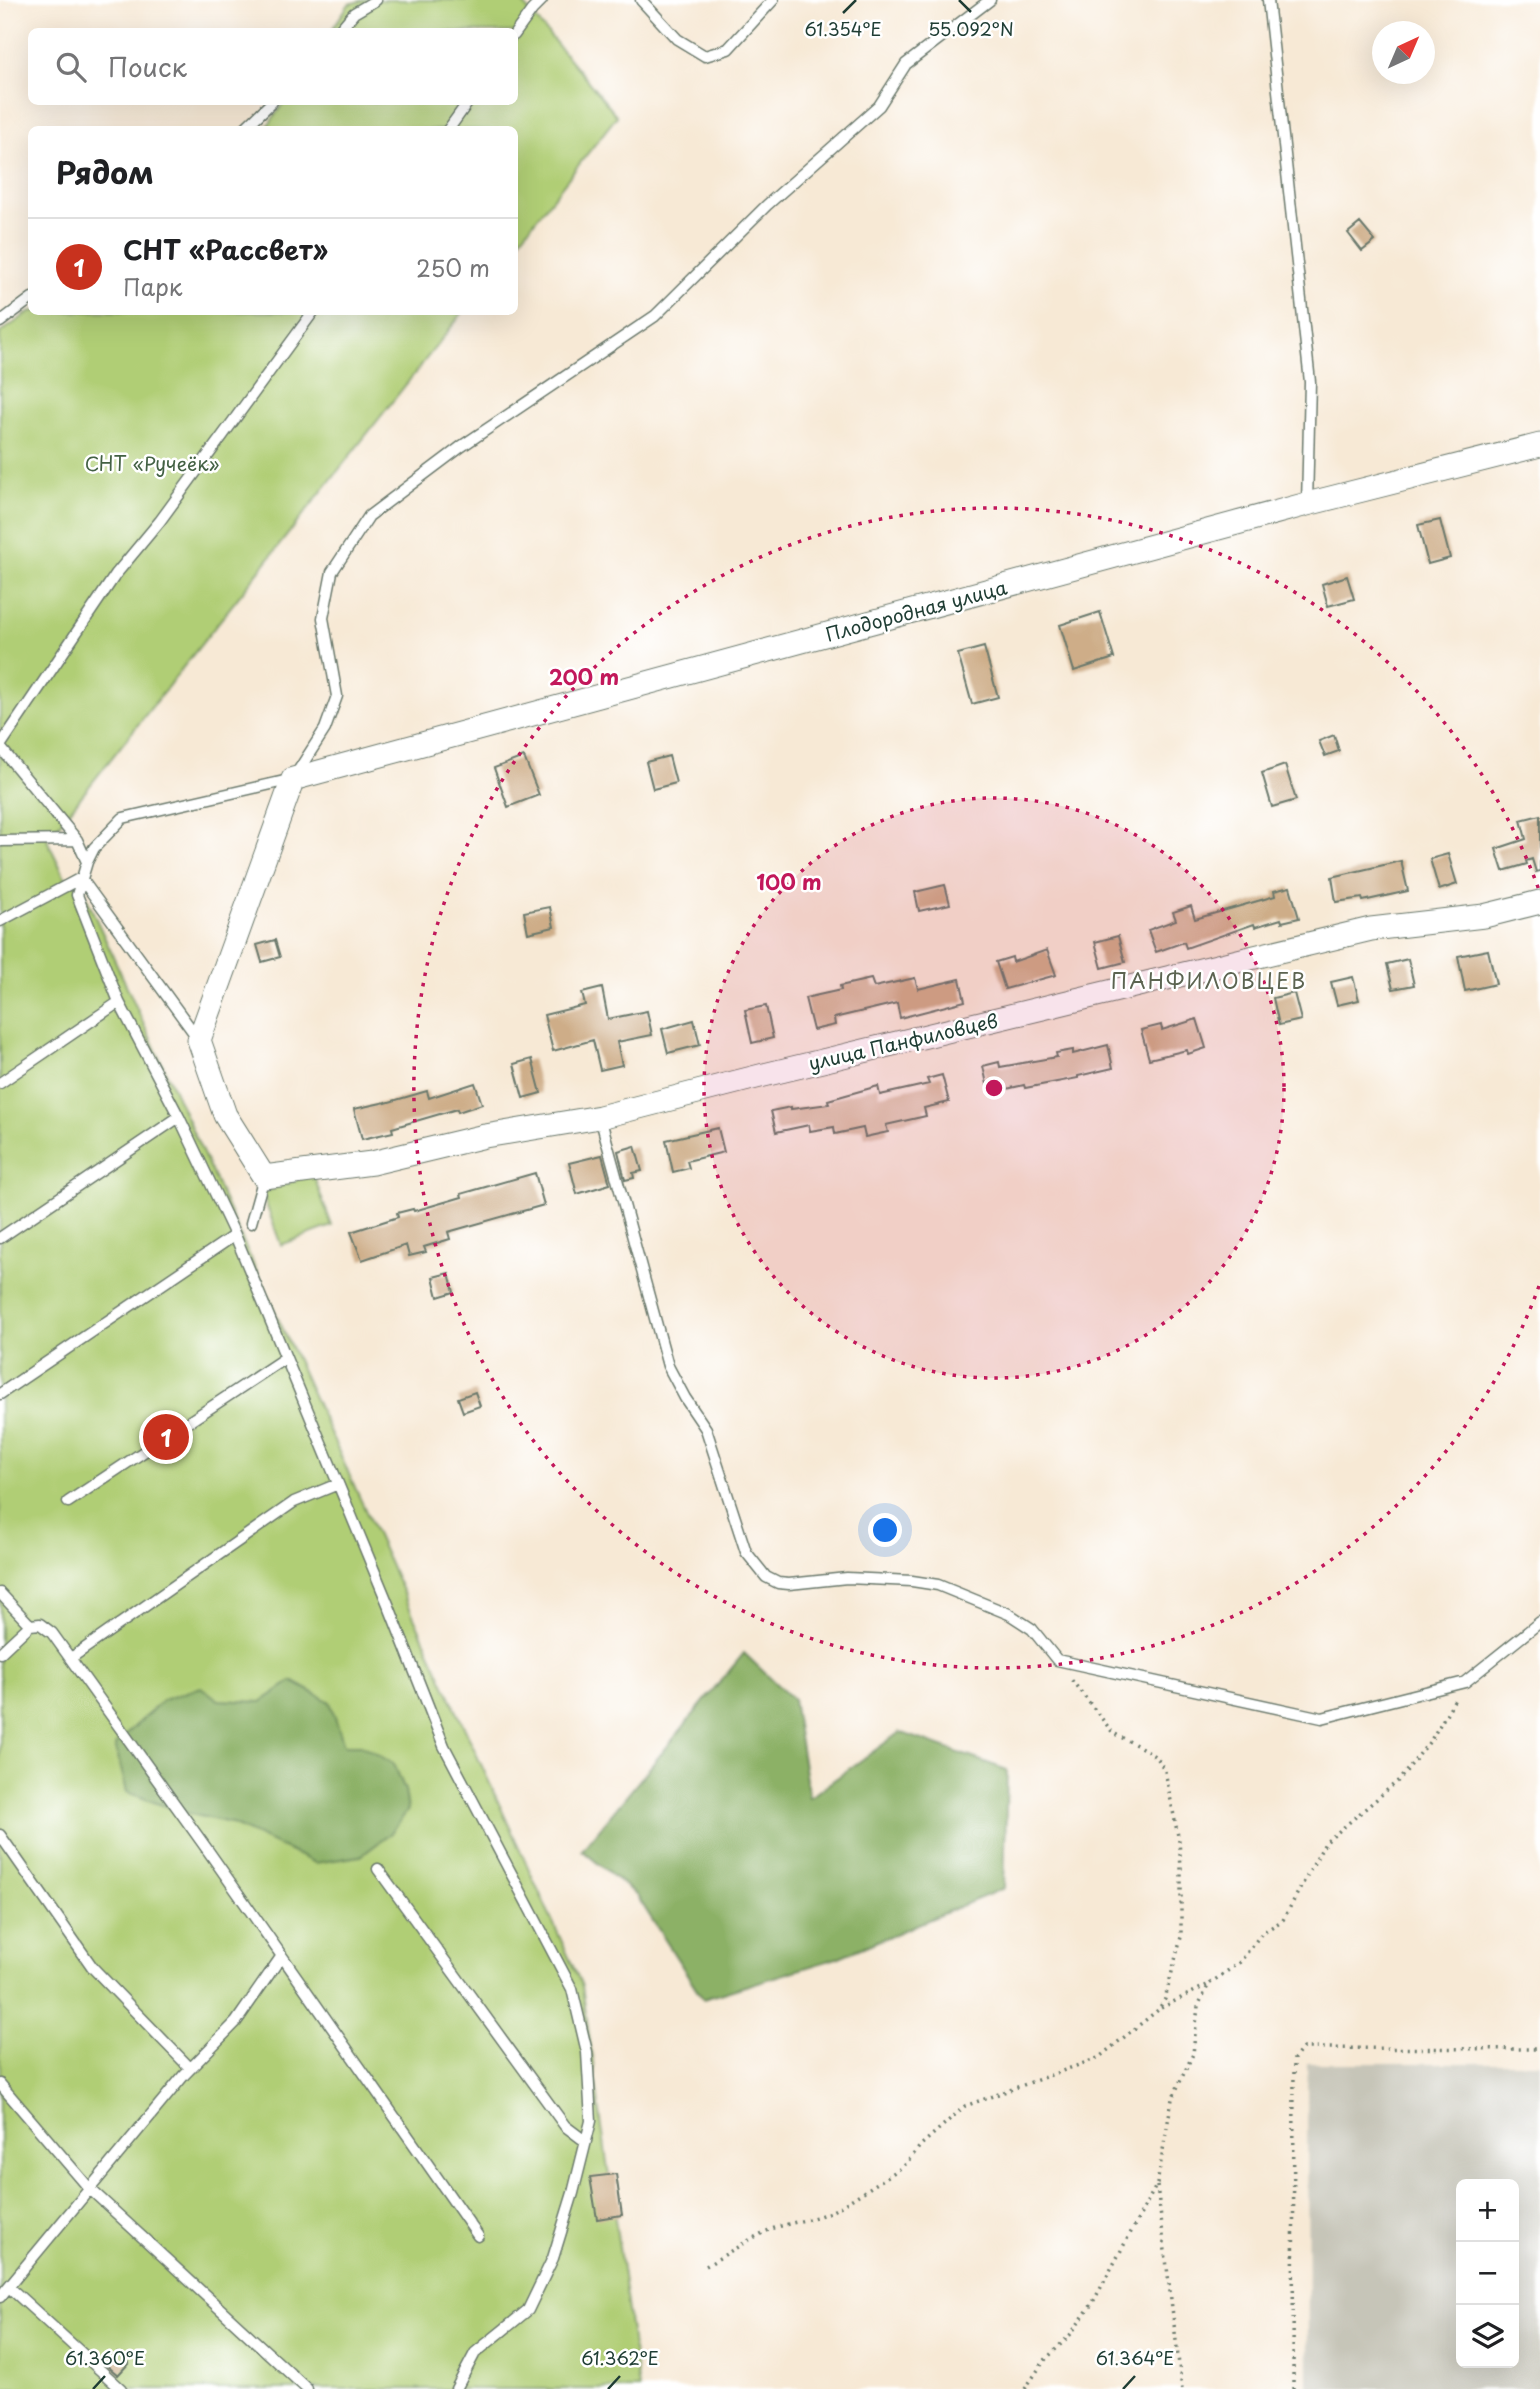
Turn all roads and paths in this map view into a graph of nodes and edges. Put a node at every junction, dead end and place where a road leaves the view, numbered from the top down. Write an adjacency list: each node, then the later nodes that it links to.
1 (376, 0): 7 (lane)
2 (542, 0): 8 (lane)
3 (640, 0): 4 (lane)
4 (773, 0)
5 (990, 0): 19 (lane)
6 (1268, 0): 17 (lane)
7 (341, 28)
8 (518, 29)
9 (269, 105): 11 (lane)
10 (466, 105): 12 (lane)
11 (247, 126)
12 (451, 126)
13 (28, 301): 15 (lane)
14 (311, 315): 18 (lane)
15 (0, 322)
16 (1540, 445): 17 (street, Плодородная улица)
17 (1307, 504): 19 (street, Плодородная улица)
18 (0, 746): 20 (lane)
19 (293, 779): 22 (lane); 27 (street)
20 (77, 840): 21 (lane); 22 (lane)
21 (0, 841)
22 (87, 862): 23 (lane)
23 (81, 878): 25 (lane); 26 (lane); 27 (lane)
24 (1540, 902): 30 (street, улица Панфиловцев)
25 (0, 921)
26 (119, 1002): 28 (lane); 29 (lane)
27 (199, 1040): 31 (street)
28 (0, 1083)
29 (179, 1117): 33 (lane); 34 (lane)
30 (600, 1117): 31 (street, улица Панфиловцев); 44 (lane)
31 (264, 1177): 32 (lane)
32 (251, 1223)
33 (235, 1235): 35 (lane); 36 (lane)
34 (0, 1238)
35 (285, 1358): 37 (lane); 38 (lane)
36 (0, 1394)
37 (338, 1484): 43 (lane); 54 (lane)
38 (68, 1502)
39 (0, 1593): 41 (lane)
40 (1540, 1622): 45 (lane)
41 (30, 1625): 42 (lane); 43 (lane)
42 (0, 1653)
43 (71, 1658): 48 (lane)
44 (1057, 1660): 45 (lane); 50 (path)
45 (1465, 1682): 49 (path)
46 (0, 1835): 52 (lane)
47 (378, 1870): 54 (lane)
48 (281, 1957): 52 (lane); 57 (lane)
49 (1209, 1984): 50 (path); 55 (path)
50 (1158, 2010): 58 (path)
51 (1540, 2049): 66 (path)
52 (190, 2068): 56 (lane)
53 (0, 2084): 56 (lane)
54 (585, 2141): 63 (lane)
55 (1157, 2184): 64 (path); 65 (path)
56 (89, 2188): 59 (lane); 62 (lane)
57 (478, 2236)
58 (706, 2266)
59 (9, 2287): 60 (lane); 61 (lane)
60 (0, 2297)
61 (121, 2389)
62 (307, 2389)
63 (456, 2389)
64 (1025, 2389)
65 (1182, 2389)
66 (1293, 2389)

